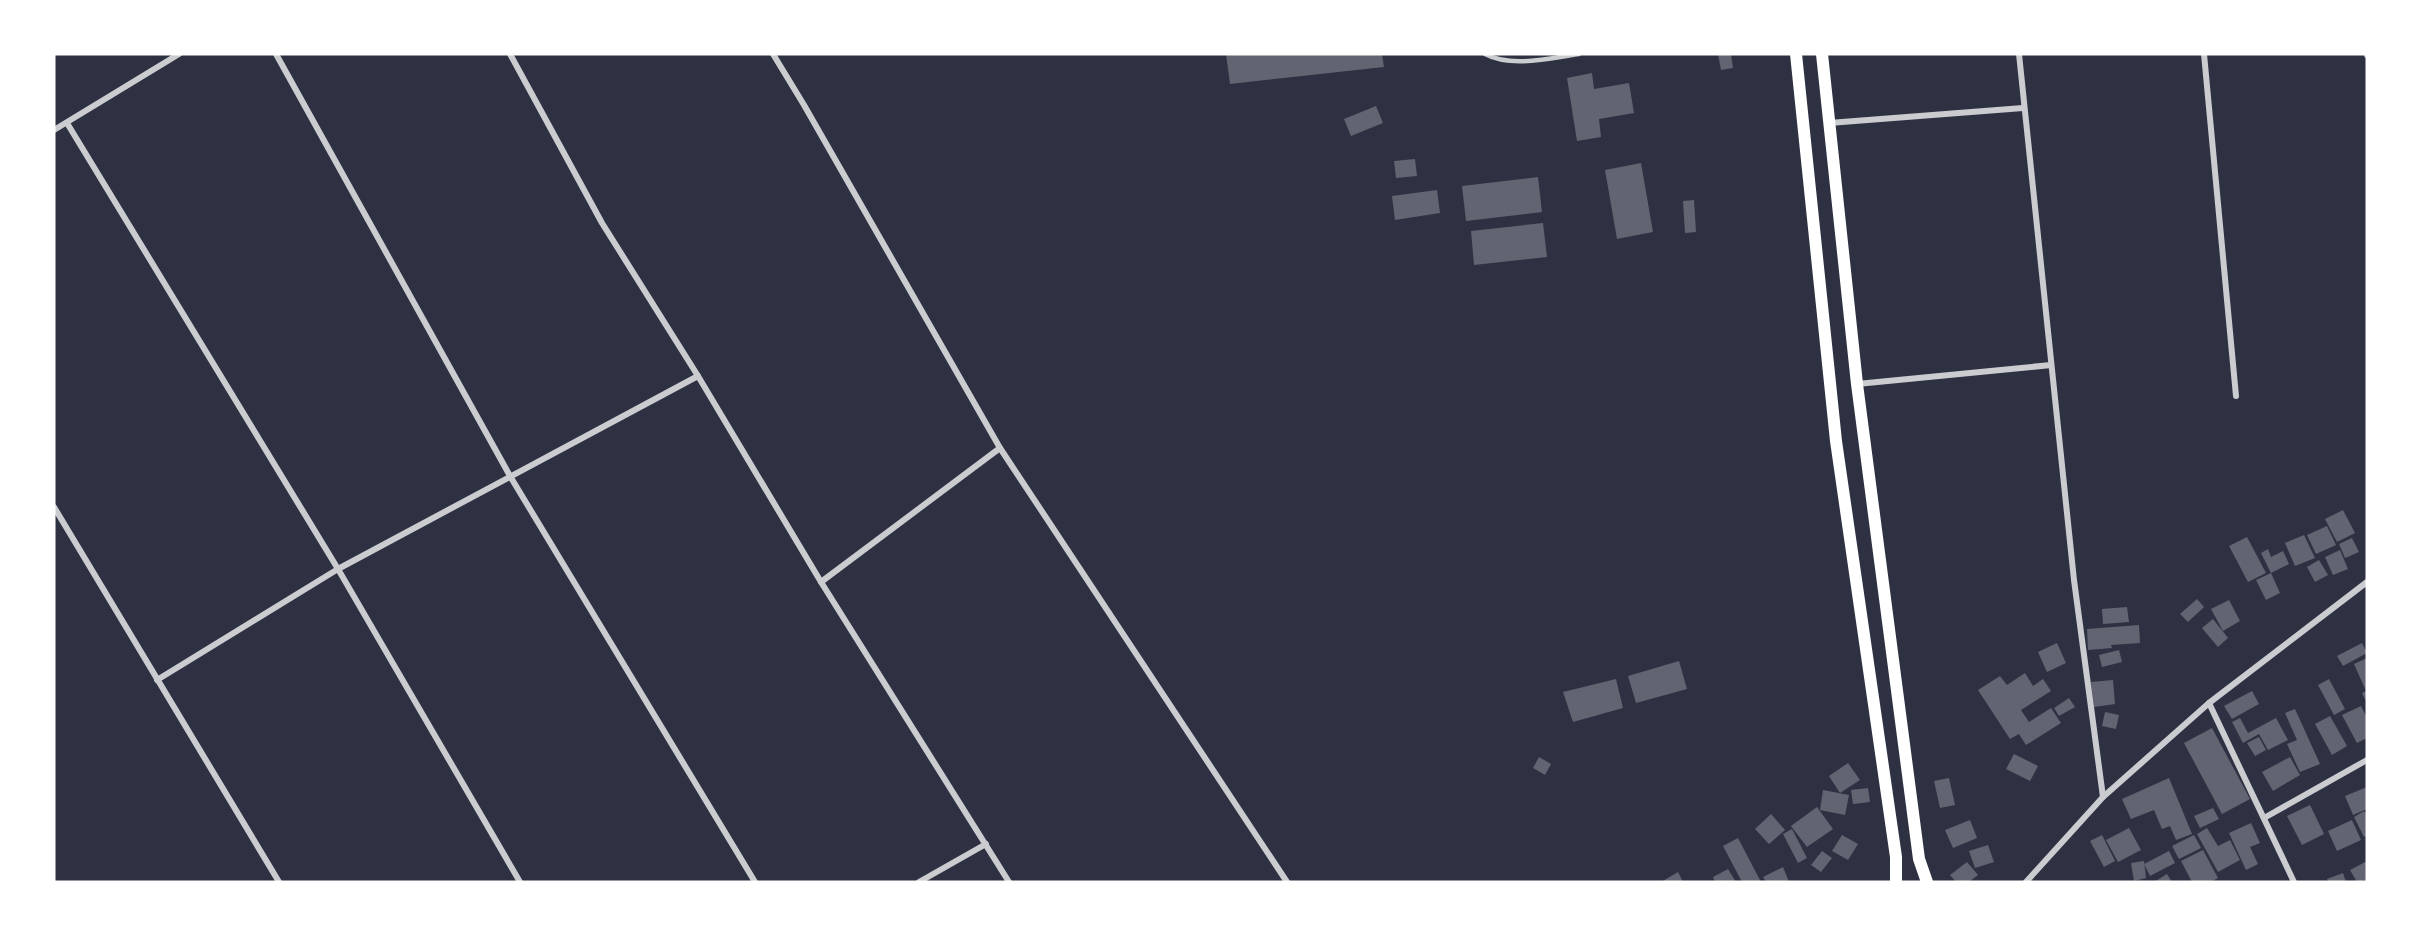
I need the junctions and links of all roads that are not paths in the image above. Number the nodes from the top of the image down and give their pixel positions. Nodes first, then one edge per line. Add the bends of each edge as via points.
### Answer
1 (179, 54) edge
2 (276, 54) edge
3 (510, 54) edge
4 (773, 54) edge
5 (1485, 54) edge
6 (1579, 54) edge
7 (1796, 54) edge
8 (1822, 54) edge
9 (2019, 54) edge
10 (2205, 54) edge
11 (2024, 108) junction
12 (67, 123) junction
13 (1828, 123) junction
14 (54, 130) edge
15 (2051, 365) junction
16 (698, 376) junction
17 (1857, 384) junction
18 (2236, 396) dead end
19 (1000, 448) junction
20 (510, 476) junction
21 (54, 507) edge
22 (338, 569) junction
23 (821, 582) junction
24 (2367, 582) edge
25 (157, 680) junction
26 (2209, 703) junction
27 (2367, 760) edge
28 (2103, 798) junction
29 (2264, 818) junction
30 (986, 844) junction
31 (279, 882) edge
32 (520, 882) edge
33 (755, 882) edge
34 (919, 882) edge
35 (1009, 882) edge
36 (1287, 882) edge
37 (1896, 882) edge
38 (1927, 882) edge
39 (2026, 882) edge
40 (2294, 882) edge

1 - 12 street
2 - 20 street
3 - 16 street via 602,223
4 - 19 street
5 - 6 lane via 1512,62
7 - 37 main road via 1836,441 1896,857
8 - 13 main road
9 - 11 street
10 - 18 street
11 - 13 street
11 - 15 street
12 - 14 street
12 - 22 street
13 - 17 main road
15 - 17 street
15 - 28 street
16 - 20 street
16 - 23 street
17 - 38 main road via 1919,859
19 - 23 street
19 - 36 street
20 - 22 street
20 - 33 street
21 - 25 street
22 - 25 street
22 - 32 street
23 - 30 street
24 - 26 street
25 - 31 street
26 - 28 street
26 - 29 street
27 - 29 street
28 - 39 street
29 - 40 street
30 - 34 street
30 - 35 street

